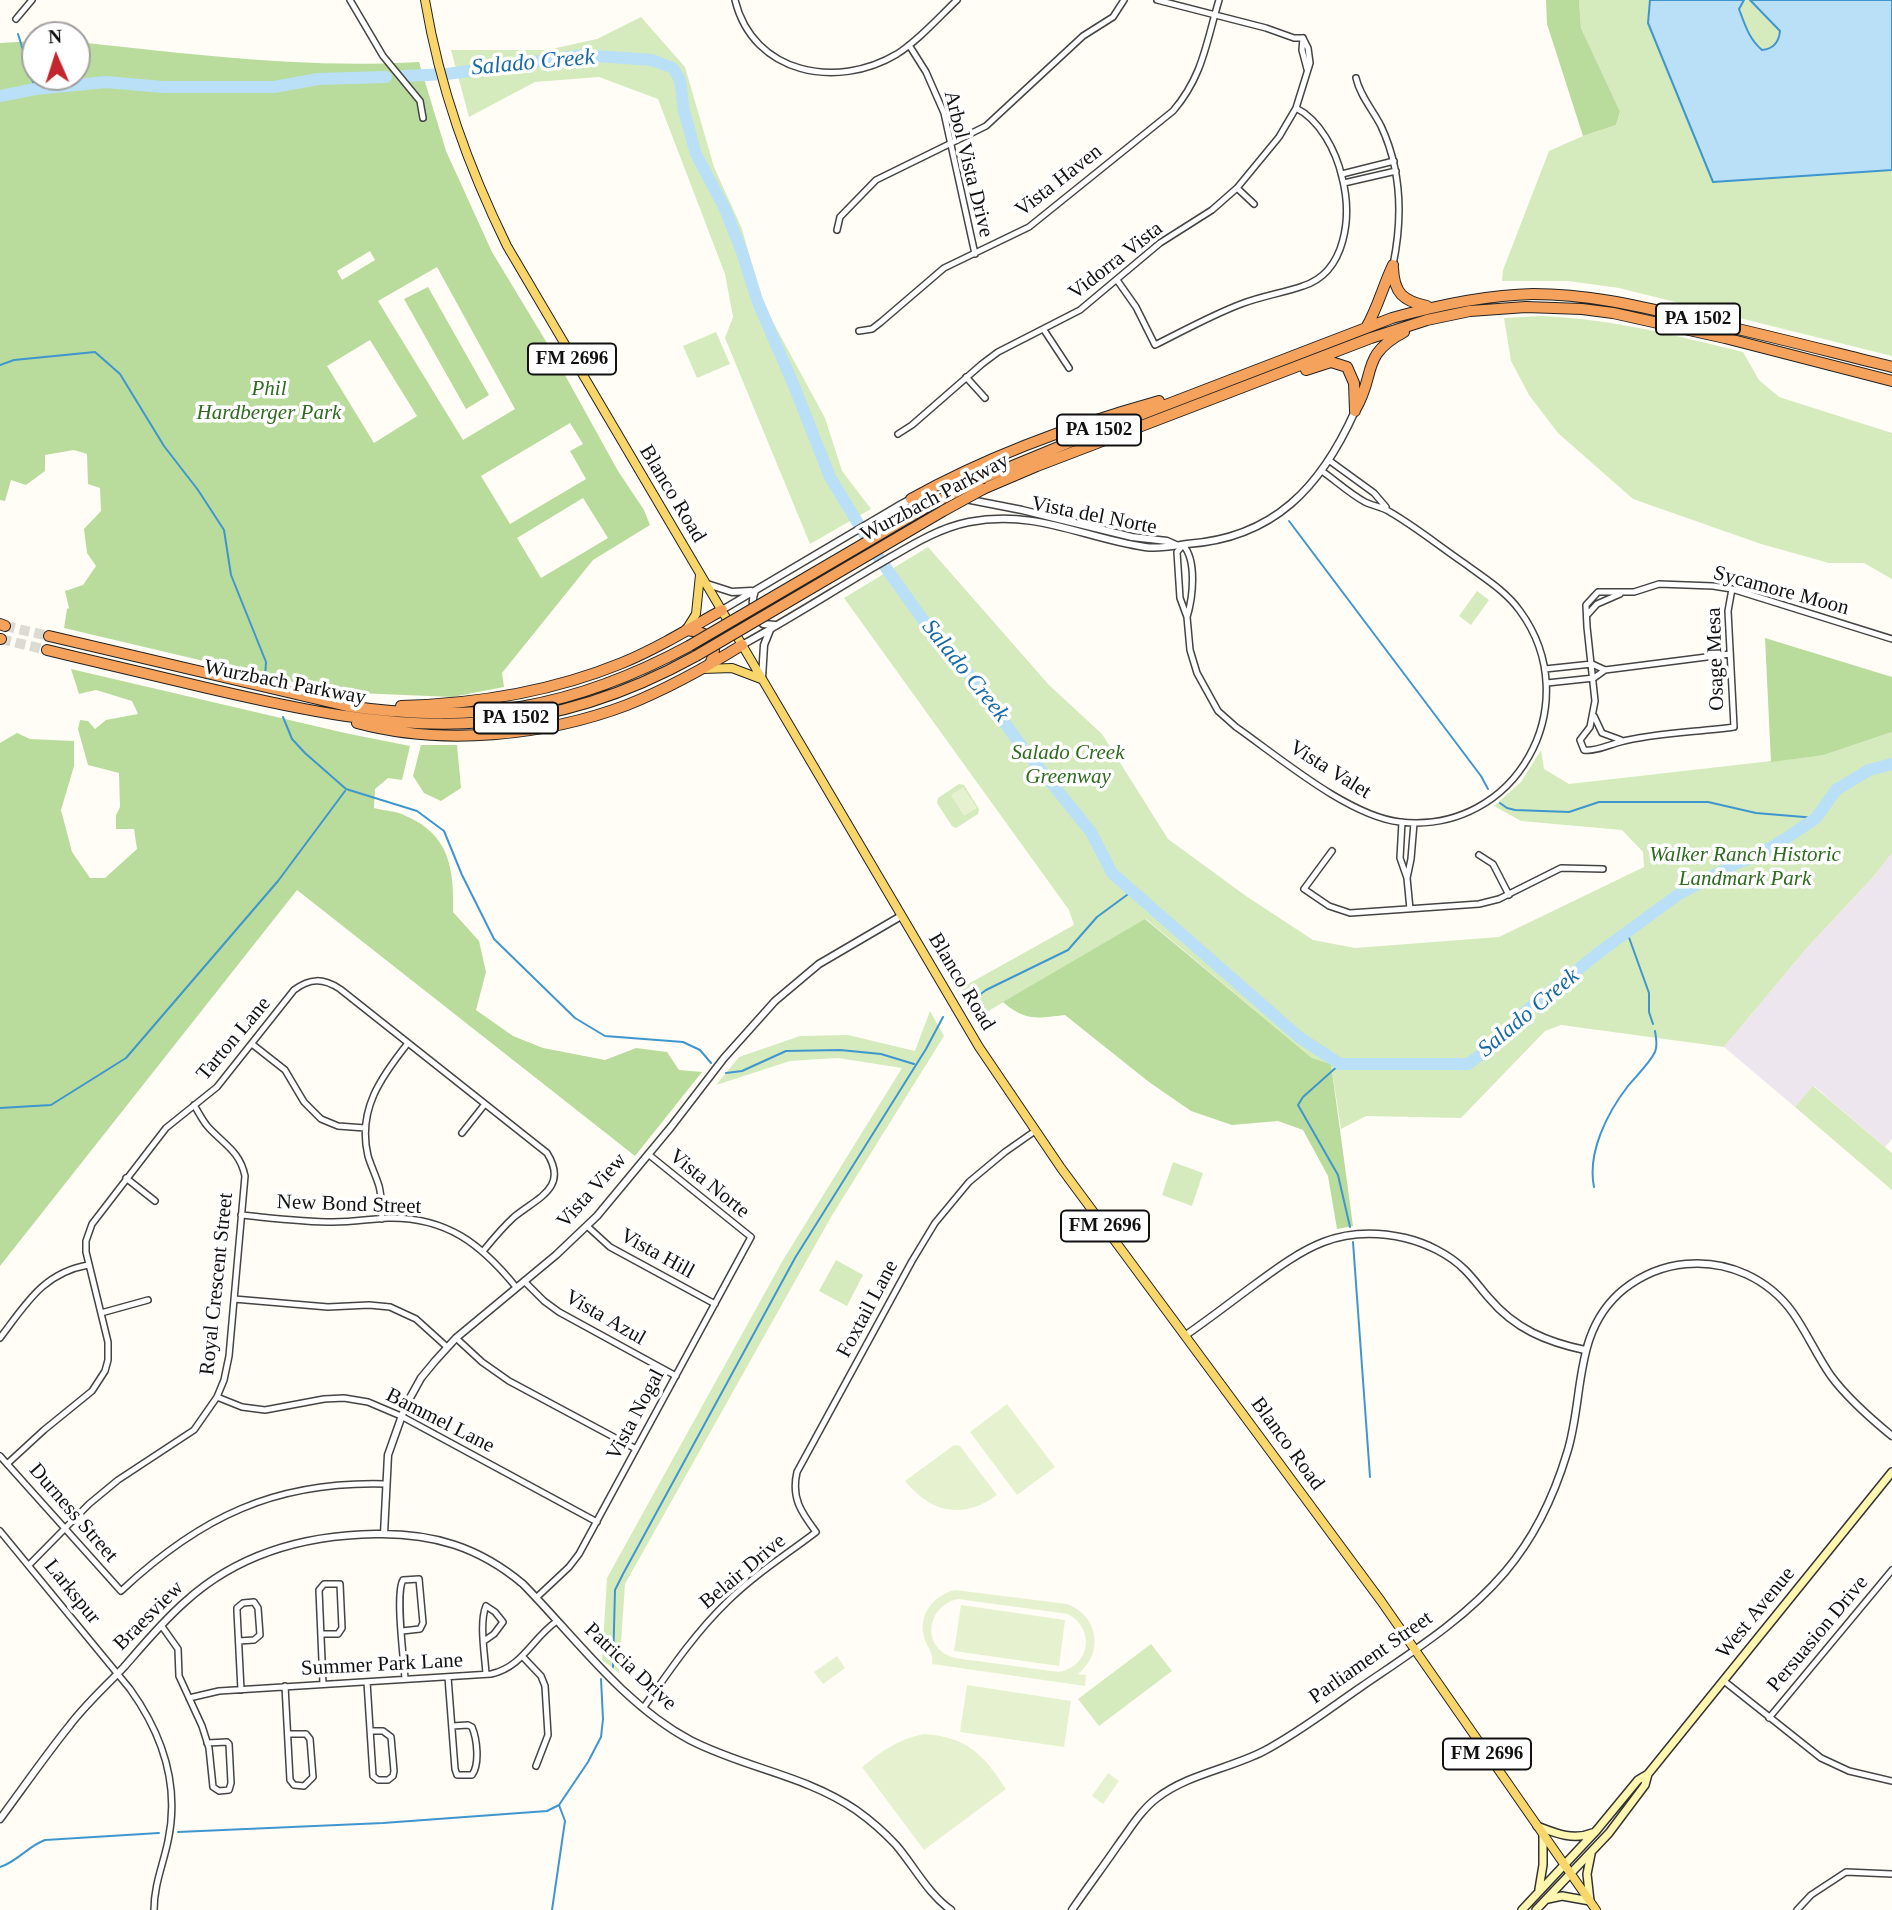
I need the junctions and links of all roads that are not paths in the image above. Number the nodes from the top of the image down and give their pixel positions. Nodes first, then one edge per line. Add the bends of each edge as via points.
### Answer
1 (32, 0) edge
2 (350, 0) edge
3 (425, 0) edge
4 (735, 0) edge
5 (957, 0) edge
6 (1124, 0) edge
7 (1157, 0) edge
8 (1219, 0) edge
9 (1215, 14) junction
10 (16, 19) dead end
11 (909, 45) junction
12 (1356, 78) dead end
13 (1296, 108) junction
14 (423, 118) dead end
15 (952, 144) junction
16 (1394, 162) junction
17 (1366, 168) junction
18 (1396, 171) junction
19 (1342, 174) junction
20 (1369, 177) junction
21 (1344, 183) junction
22 (1237, 188) junction
23 (1254, 204) dead end
24 (837, 230) dead end
25 (975, 254) junction
26 (1393, 265) junction
27 (1117, 280) junction
28 (1431, 307) junction
29 (1427, 320) junction
30 (1366, 328) junction
31 (1044, 330) junction
32 (859, 331) dead end
33 (1892, 367) edge
34 (1069, 368) dead end
35 (966, 377) junction
36 (1892, 381) edge
37 (1217, 385) junction
38 (985, 398) dead end
39 (1189, 407) junction
40 (1355, 411) junction
41 (898, 434) dead end
42 (1330, 461) junction
43 (1322, 471) junction
44 (911, 499) junction
45 (1388, 510) junction
46 (1180, 545) junction
47 (700, 575) junction
48 (705, 584) junction
49 (756, 589) junction
50 (1732, 590) junction
51 (722, 610) junction
52 (1187, 617) junction
53 (774, 627) junction
54 (686, 630) junction
55 (49, 636) tunnel mouth
56 (1892, 639) edge
57 (742, 645) junction
58 (47, 650) tunnel mouth
59 (1730, 654) junction
60 (1592, 664) junction
61 (1567, 666) junction
62 (707, 667) junction
63 (1545, 668) junction
64 (1605, 670) junction
65 (1594, 678) junction
66 (762, 680) junction
67 (1569, 681) junction
68 (1547, 683) junction
69 (347, 706) junction
70 (326, 714) junction
71 (1594, 716) junction
72 (1624, 741) junction
73 (1402, 822) junction
74 (1414, 823) junction
75 (1400, 848) junction
76 (1412, 849) junction
77 (1332, 851) dead end
78 (1479, 855) dead end
79 (1603, 869) dead end
80 (1407, 878) junction
81 (1509, 895) junction
82 (1410, 909) junction
83 (901, 916) junction
84 (408, 1043) junction
85 (252, 1044) junction
86 (485, 1104) junction
87 (194, 1105) junction
88 (365, 1128) junction
89 (1035, 1130) junction
90 (461, 1133) dead end
91 (648, 1154) junction
92 (126, 1178) junction
93 (155, 1201) dead end
94 (241, 1215) junction
95 (382, 1219) junction
96 (587, 1226) junction
97 (751, 1237) joint
98 (484, 1250) junction
99 (88, 1265) junction
100 (524, 1281) junction
101 (516, 1287) junction
102 (148, 1300) dead end
103 (234, 1300) junction
104 (715, 1304) junction
105 (101, 1313) junction
106 (1186, 1335) junction
107 (0, 1338) edge
108 (456, 1338) junction
109 (447, 1347) junction
110 (1585, 1350) junction
111 (676, 1376) junction
112 (217, 1397) junction
113 (401, 1416) junction
114 (1892, 1436) edge
115 (636, 1449) junction
116 (0, 1456) edge
117 (7, 1464) junction
118 (1892, 1472) edge
119 (385, 1483) junction
120 (597, 1522) junction
121 (65, 1528) junction
122 (0, 1531) edge
123 (816, 1532) joint
124 (384, 1534) junction
125 (29, 1565) junction
126 (1892, 1570) edge
127 (536, 1598) junction
128 (557, 1621) junction
129 (161, 1625) junction
130 (402, 1631) junction
131 (321, 1634) junction
132 (239, 1641) junction
133 (484, 1641) junction
134 (1415, 1650) junction
135 (523, 1657) junction
136 (117, 1673) junction
137 (486, 1674) junction
138 (448, 1677) junction
139 (405, 1679) junction
140 (1724, 1681) junction
141 (367, 1682) junction
142 (323, 1684) junction
143 (285, 1686) junction
144 (241, 1689) junction
145 (189, 1698) junction
146 (645, 1707) junction
147 (1769, 1718) junction
148 (452, 1726) junction
149 (370, 1731) junction
150 (288, 1734) junction
151 (207, 1743) junction
152 (536, 1766) dead end
153 (1648, 1774) junction
154 (1892, 1781) edge
155 (0, 1819) edge
156 (1537, 1826) junction
157 (1596, 1831) junction
158 (1543, 1835) junction
159 (1591, 1854) junction
160 (1565, 1865) junction
161 (1570, 1874) junction
162 (1892, 1874) edge
163 (1538, 1892) junction
164 (1545, 1901) junction
165 (1590, 1901) junction
166 (154, 1910) edge
167 (951, 1910) edge
168 (1072, 1910) edge
169 (1522, 1910) edge
170 (1536, 1910) edge
171 (1596, 1910) edge
172 (1797, 1910) edge

1 - 10 street
2 - 14 street via 383,56 420,101
3 - 47 main road, Blanco Road / FM 2696 via 443,88 485,201
4 - 11 street via 744,25 761,47 802,69 861,69 883,62
5 - 11 street
6 - 15 street via 1113,17 1083,36 986,126
7 - 9 street
8 - 9 street, Vista Haven
9 - 13 street, Vidorra Vista via 1303,38 1307,69
9 - 25 street, Vista Haven via 1201,68 1173,111 1029,227
11 - 15 street, Arbol Vista Drive via 936,91
12 - 16 street
13 - 19 street via 1327,139
13 - 22 street, Vidorra Vista via 1279,137
15 - 24 street via 876,180 840,218
15 - 25 street, Arbol Vista Drive
16 - 17 street
16 - 18 street
17 - 19 street
17 - 20 street
18 - 20 street
18 - 26 street via 1400,223
19 - 21 street
20 - 21 street
21 - 27 street via 1343,243 1334,263 1320,278 1303,286 1240,304 1155,345
22 - 23 street
22 - 27 street, Vidorra Vista
25 - 32 street, Vista Haven via 939,272 872,329
26 - 28 highway via 1393,281 1404,299
26 - 30 highway
27 - 31 street, Vidorra Vista via 1080,310
28 - 30 highway, Wurzbach Parkway / PA 1502
28 - 33 highway, Wurzbach Parkway / PA 1502 via 1501,296 1566,295 1614,301
29 - 36 highway, Wurzbach Parkway / PA 1502 via 1501,308 1613,313
29 - 39 highway, Wurzbach Parkway / PA 1502
29 - 40 highway via 1380,348
30 - 37 highway, Wurzbach Parkway / PA 1502
31 - 34 street
31 - 35 street, Vidorra Vista via 999,352
35 - 38 street
35 - 41 street, Vidorra Vista
37 - 44 highway via 1035,442 968,468
37 - 69 highway, Wurzbach Parkway / PA 1502, bridge via 983,478 628,677 551,702 491,711 390,712
39 - 40 highway via 1331,362 1347,367 1352,374
39 - 70 highway, Wurzbach Parkway / PA 1502, bridge via 983,489 663,675 622,692 553,712 485,722 404,722
40 - 42 street, Vista del Norte
42 - 43 street, Vista del Norte
42 - 45 street, Vista Valet via 1374,493
43 - 45 street, Vista Valet via 1366,502
43 - 46 street, Vista del Norte via 1291,504 1262,523 1214,541
44 - 46 street, Vista del Norte via 940,494
44 - 49 street, Wurzbach Parkway
45 - 63 street, Vista Valet via 1513,602 1536,640
46 - 52 street, Vista Valet via 1180,598
46 - 52 street, Vista Valet via 1190,552 1193,597
46 - 53 street, Vista del Norte via 1145,547 1041,521 970,522 918,542
47 - 48 main road, Blanco Road / FM 2696
47 - 54 main road via 695,614
48 - 49 street via 732,592
48 - 51 main road, Blanco Road / FM 2696
49 - 51 street, Wurzbach Parkway
49 - 53 street via 753,610 763,624
50 - 56 street, Sycamore Moon
50 - 59 street, Osage Mesa
50 - 60 street, Sycamore Moon via 1659,584 1597,604 1588,614
51 - 54 highway
51 - 57 main road, Blanco Road / FM 2696
52 - 73 street, Vista Valet via 1196,673 1218,711 1341,800
53 - 57 street, Vista del Norte
53 - 66 street via 764,645
54 - 62 highway via 710,639 714,651
54 - 69 highway via 623,663 548,688 439,705
55 - 69 highway, Wurzbach Parkway / PA 1502
57 - 62 highway
57 - 66 main road, Blanco Road / FM 2696
58 - 70 highway, Wurzbach Parkway / PA 1502
59 - 64 street
59 - 72 street, Osage Mesa via 1734,727
60 - 61 street
60 - 64 street
60 - 65 street
61 - 63 street
61 - 67 street
62 - 66 main road via 732,668
62 - 70 highway via 627,705 569,722 517,730 412,732
63 - 68 street, Vista Valet
64 - 65 street
65 - 67 street
65 - 71 street
66 - 83 main road, Blanco Road / FM 2696
67 - 68 street
68 - 74 street, Vista Valet via 1538,739 1523,769 1493,797 1469,811
71 - 72 street via 1602,733
71 - 72 street via 1580,740 1584,750
73 - 74 street, Vista Valet
73 - 75 street
74 - 76 street
75 - 76 street
75 - 80 street
76 - 80 street
77 - 82 street via 1304,888 1329,906 1350,913
78 - 81 street via 1493,864
79 - 81 street via 1560,868
80 - 82 street
81 - 82 street via 1479,904
83 - 89 main road, Blanco Road / FM 2696
83 - 91 street, Vista View via 820,964 775,1001
84 - 85 street, Tarton Lane via 331,983 314,980 295,990
84 - 86 street, Tarton Lane
84 - 88 street via 375,1088
85 - 87 street, Tarton Lane via 217,1087
85 - 88 street via 285,1070 304,1102 321,1119
86 - 90 street
86 - 98 street, Tarton Lane via 547,1153 555,1178 546,1194 516,1216
87 - 92 street, Tarton Lane via 166,1128
87 - 94 street, Royal Crescent Street via 209,1128 240,1158 245,1176
88 - 95 street
89 - 106 main road, Blanco Road / FM 2696
89 - 123 street, Foxtail Lane via 985,1167 957,1195 900,1282 797,1472 795,1498
91 - 96 street, Vista View
91 - 97 street, Vista Norte
92 - 93 street
92 - 99 street, Tarton Lane via 92,1224 86,1247
94 - 95 street, New Bond Street via 325,1222
94 - 103 street, Royal Crescent Street
95 - 98 street, New Bond Street via 435,1225
96 - 100 street, Vista View
96 - 104 street, Vista Hill via 610,1247
97 - 104 street, Vista Nogal
98 - 101 street, New Bond Street
99 - 105 street, Tarton Lane
99 - 107 street via 48,1281
100 - 101 street, Vista View
100 - 111 street, Vista Azul via 559,1312
101 - 108 street, Vista View
102 - 105 street
103 - 109 street via 390,1307 416,1319
103 - 112 street, Royal Crescent Street via 227,1368
104 - 111 street, Vista Nogal
105 - 117 street, Tarton Lane via 109,1348 100,1382
106 - 110 street via 1305,1248 1363,1233 1395,1236 1438,1251 1463,1268 1523,1329
106 - 134 main road, Blanco Road / FM 2696
108 - 109 street, Vista View
108 - 115 street via 509,1381
109 - 113 street, Vista View via 421,1378
110 - 114 street, Parliament Street via 1604,1310 1641,1278 1675,1265 1724,1266 1747,1274 1777,1295 1833,1380
110 - 134 street, Parliament Street via 1568,1450 1556,1486 1528,1541 1490,1589
111 - 115 street, Vista Nogal
112 - 113 street, Bammel Lane via 265,1410 344,1398
112 - 121 street, Royal Crescent Street via 194,1430 118,1480
113 - 119 street, Vista View via 388,1455
113 - 120 street, Bammel Lane
115 - 120 street, Vista Nogal
116 - 117 street, Durness Street
117 - 121 street, Durness Street
118 - 140 main road, West Avenue
119 - 121 street, Durness Street via 302,1489 235,1510 175,1544 121,1591
119 - 124 street, Vista View
120 - 127 street, Vista Nogal via 569,1567
121 - 125 street, Royal Crescent Street
122 - 125 street, Larkspur
123 - 146 street, Belair Drive via 719,1610 688,1644
124 - 127 street, Patricia Drive via 437,1538 474,1551 508,1571
124 - 129 street, Braesview via 314,1539 259,1555 210,1582
125 - 136 street, Larkspur
126 - 147 street, Persuasion Drive
127 - 128 street, Patricia Drive
128 - 135 street, Summer Park Lane
128 - 146 street, Patricia Drive
129 - 136 street, Braesview
129 - 145 street via 177,1644 179,1676
130 - 130 street via 420,1629 423,1623 419,1579 401,1582
130 - 139 street
131 - 131 street via 320,1588 337,1583 341,1586 342,1628 338,1634
131 - 142 street
132 - 132 street via 237,1608 243,1602 254,1602 260,1634 254,1640
132 - 144 street
133 - 133 street via 483,1617 485,1606 503,1622
133 - 137 street
134 - 156 main road, Blanco Road / FM 2696
134 - 168 street, Parliament Street via 1266,1750 1181,1783 1158,1797 1133,1824
135 - 137 street, Summer Park Lane via 506,1670
135 - 152 street via 545,1686 548,1735
136 - 155 street, Braesview via 70,1724
136 - 166 street, Larkspur via 153,1724 170,1776 170,1830
137 - 138 street, Summer Park Lane
138 - 139 street, Summer Park Lane
138 - 148 street
139 - 141 street, Summer Park Lane
140 - 147 street
140 - 153 main road, West Avenue
141 - 142 street, Summer Park Lane
141 - 149 street
142 - 143 street, Summer Park Lane
143 - 144 street, Summer Park Lane
143 - 150 street
144 - 145 street, Summer Park Lane
145 - 151 street
146 - 167 street, Patricia Drive via 670,1728 705,1747 811,1785 854,1809 895,1844
147 - 154 street via 1828,1762
148 - 148 street via 468,1725 475,1734 472,1775 456,1773
149 - 149 street via 373,1776 388,1780 393,1776 391,1737 383,1731
150 - 150 street via 290,1780 304,1786 313,1777 310,1740 306,1734
151 - 151 street via 213,1787 229,1790 229,1744
153 - 157 main road, West Avenue
153 - 159 main road, West Avenue via 1645,1785
156 - 157 main road via 1570,1837
156 - 158 main road, Blanco Road / FM 2696
157 - 160 main road, West Avenue
158 - 160 main road, Blanco Road / FM 2696
158 - 163 main road
159 - 161 main road, West Avenue
159 - 165 main road via 1587,1874
160 - 161 main road, Blanco Road / FM 2696
160 - 163 main road, West Avenue
161 - 164 main road, West Avenue
161 - 165 main road, Blanco Road / FM 2696
162 - 172 street via 1846,1872
163 - 169 main road, West Avenue
164 - 165 main road via 1562,1896
164 - 170 main road, West Avenue
165 - 171 main road, Blanco Road / FM 2696

